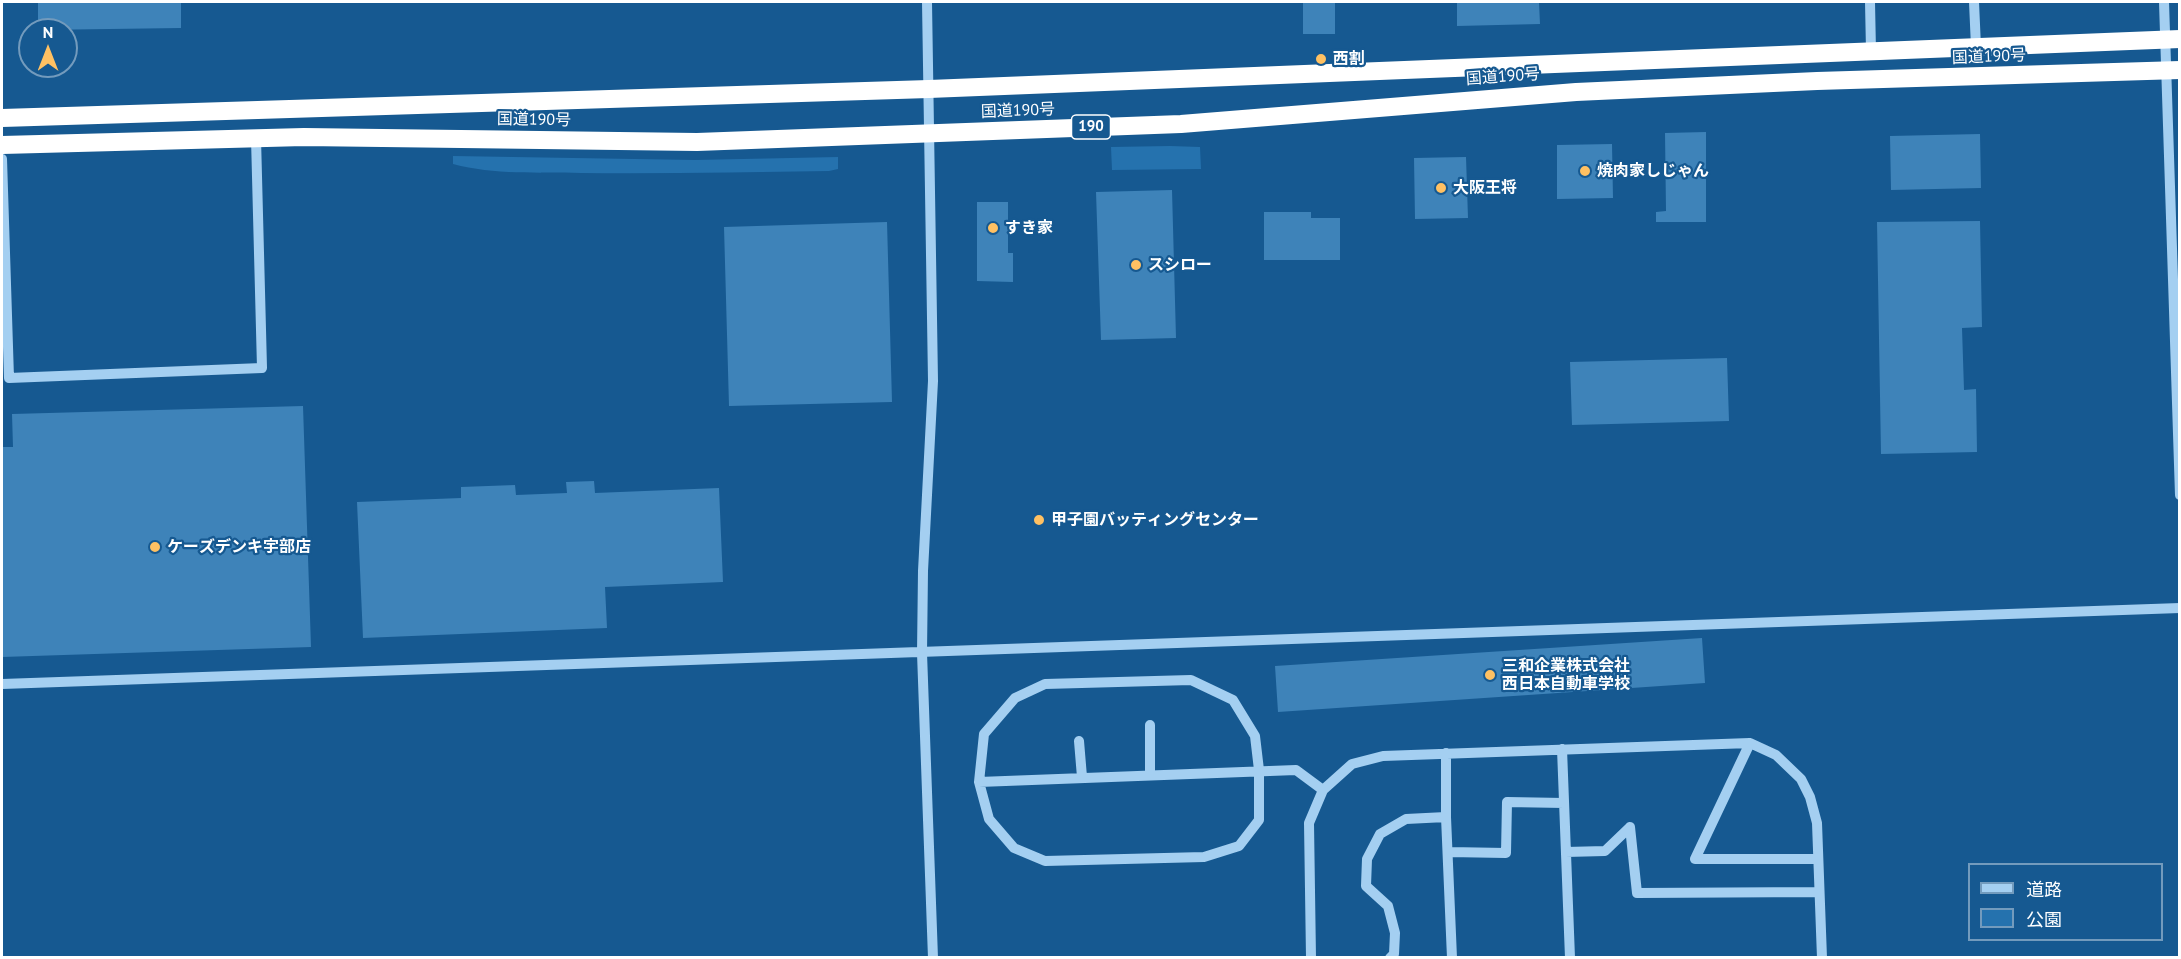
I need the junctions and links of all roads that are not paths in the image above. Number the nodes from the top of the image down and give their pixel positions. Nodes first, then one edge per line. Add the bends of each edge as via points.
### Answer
1 (927, 2) edge
2 (1870, 2) edge
3 (1974, 2) edge
4 (2164, 2) edge
5 (2173, 39) edge
6 (1976, 47) junction
7 (1871, 51) junction
8 (2173, 71) edge
9 (929, 89) junction
10 (2, 118) edge
11 (930, 134) junction
12 (256, 138) junction
13 (2, 145) edge
14 (2, 159) edge
15 (2180, 495) edge
16 (2180, 608) edge
17 (922, 653) junction
18 (2, 684) edge
19 (1150, 725) dead end
20 (1079, 741) dead end
21 (1750, 743) junction
22 (1562, 749) junction
23 (1446, 753) junction
24 (1259, 770) junction
25 (1150, 774) junction
26 (1082, 777) junction
27 (979, 782) junction
28 (1323, 790) junction
29 (1564, 803) junction
30 (1446, 817) junction
31 (1449, 852) junction
32 (1566, 852) junction
33 (1818, 859) junction
34 (1819, 892) junction
35 (933, 957) edge
36 (1311, 957) edge
37 (1390, 957) edge
38 (1452, 957) edge
39 (1570, 957) edge
40 (1822, 957) edge

1 - 9 street
2 - 7 street
3 - 6 street
4 - 5 street
5 - 6 highway, 国道190号
5 - 8 street
6 - 7 highway, 国道190号
7 - 9 highway, 国道190号
8 - 11 highway, 国道190号 / 190 via 1576,92 1181,124
8 - 15 street
9 - 10 highway, 国道190号
9 - 11 street
11 - 12 highway, 国道190号 / 190 via 697,142
11 - 17 street via 933,381
12 - 13 highway, 国道190号 / 190
12 - 14 street via 262,368 9,378
16 - 17 street
17 - 18 street
17 - 35 street
19 - 25 street
20 - 26 street
21 - 22 street
21 - 33 street via 1776,755 1801,779 1817,823
21 - 33 street via 1695,859
22 - 23 street
22 - 29 street
23 - 28 street via 1383,756 1352,765
23 - 30 street
24 - 25 street
24 - 27 street via 1259,819 1239,846 1204,857 1045,861 1014,848 989,819
24 - 27 street via 1255,736 1233,700 1191,680 1045,684 1015,698 984,734
24 - 28 street via 1296,770
25 - 26 street
26 - 27 street
28 - 36 street via 1309,823
29 - 31 street via 1507,802 1506,853
29 - 32 street
30 - 31 street
30 - 37 street via 1406,819 1380,834 1367,859 1366,886 1388,906 1395,933 1394,954
31 - 38 street
32 - 34 street via 1605,851 1630,827 1637,893
32 - 39 street
33 - 34 street
34 - 40 street

